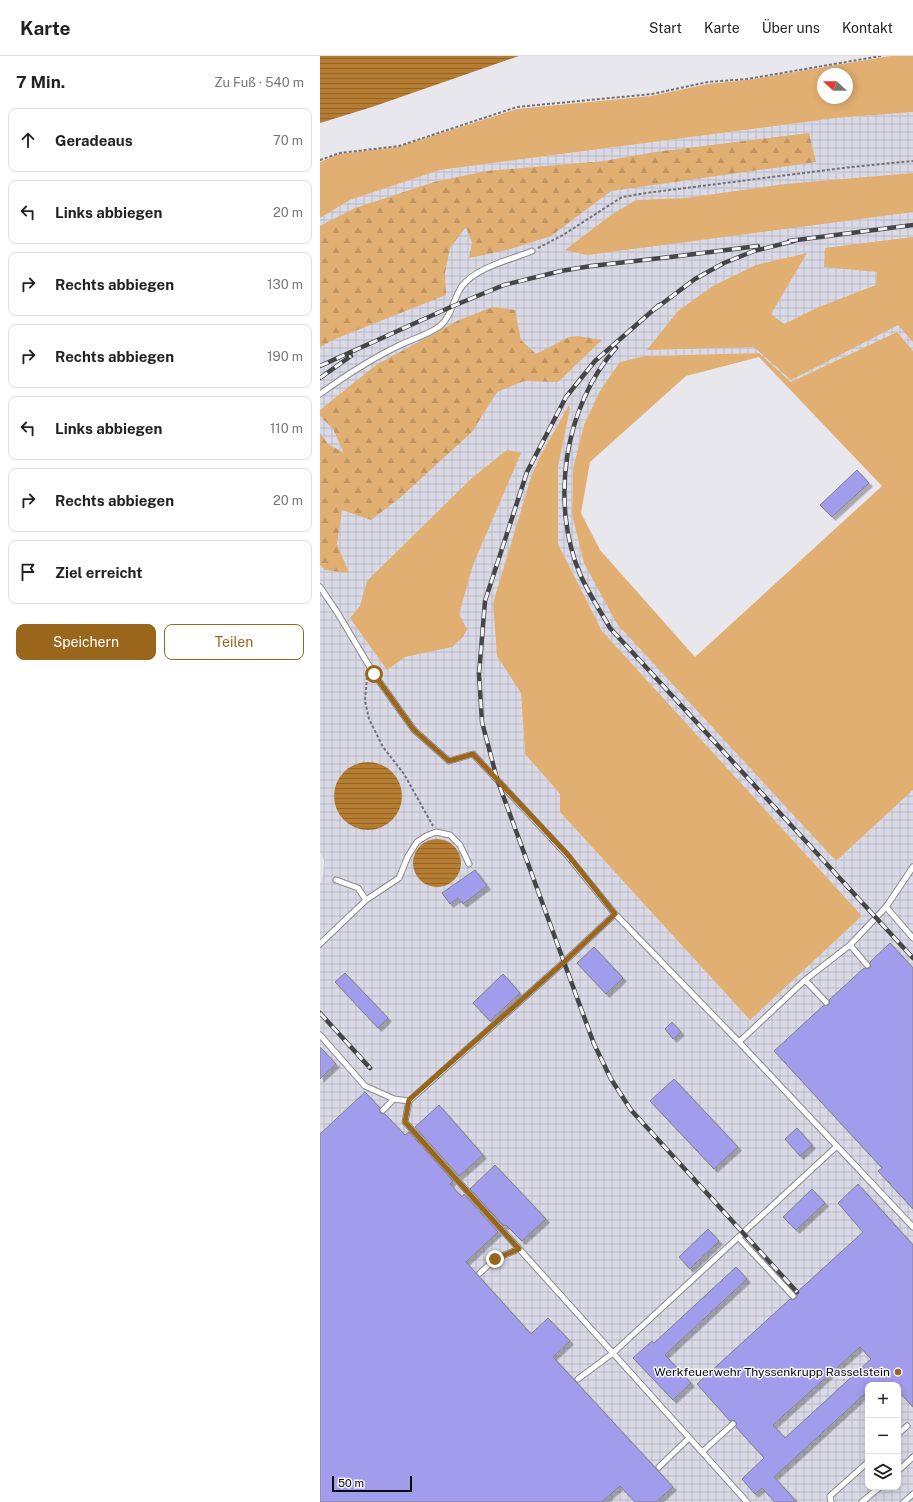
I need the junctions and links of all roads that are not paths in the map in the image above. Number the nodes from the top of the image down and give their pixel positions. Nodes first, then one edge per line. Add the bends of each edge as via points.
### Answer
1 (532, 251) road end
2 (320, 394) edge
3 (320, 587) edge
4 (469, 864) dead end
5 (913, 867) edge
6 (336, 880) dead end
7 (366, 900) junction
8 (886, 908) junction
9 (615, 914) junction
10 (913, 938) edge
11 (320, 944) edge
12 (850, 945) junction
13 (867, 965) dead end
14 (805, 980) junction
15 (826, 1002) dead end
16 (320, 1035) edge
17 (739, 1042) junction
18 (394, 1099) junction
19 (409, 1100) junction
20 (383, 1110) dead end
21 (837, 1146) junction
22 (913, 1227) edge
23 (738, 1238) junction
24 (519, 1249) junction
25 (480, 1273) dead end
26 (793, 1296) dead end
27 (614, 1353) junction
28 (578, 1379) dead end
29 (733, 1424) dead end
30 (907, 1426) dead end
31 (901, 1431) edge
32 (690, 1438) junction
33 (702, 1452) junction
34 (913, 1457) edge
35 (865, 1465) edge
36 (659, 1467) dead end
37 (901, 1468) edge
38 (876, 1490) edge
39 (913, 1494) edge
40 (747, 1502) edge
41 (830, 1502) edge
42 (862, 1502) edge
43 (904, 1502) edge

1 - 2 lane via 486,268 470,278 461,287 446,320 439,326 347,374
3 - 9 lane via 374,674 414,730 449,761 473,754 568,855
4 - 7 lane via 460,846 450,835 436,832 417,842 399,878
5 - 8 lane
6 - 7 lane via 358,888
7 - 11 lane
8 - 10 lane
8 - 12 lane
9 - 17 lane
9 - 19 lane
12 - 13 lane
12 - 14 lane
14 - 15 lane
14 - 17 lane
16 - 18 lane via 364,1086
17 - 21 lane
18 - 19 lane
18 - 20 lane
19 - 24 lane via 405,1122
21 - 22 lane
21 - 23 lane
23 - 26 lane
23 - 27 lane
24 - 25 lane via 495,1259
24 - 27 lane
27 - 28 lane
27 - 32 lane
29 - 33 lane
30 - 31 lane
32 - 33 lane
32 - 36 lane
33 - 40 lane
34 - 37 lane
35 - 41 lane via 830,1496
38 - 42 lane
39 - 43 lane

